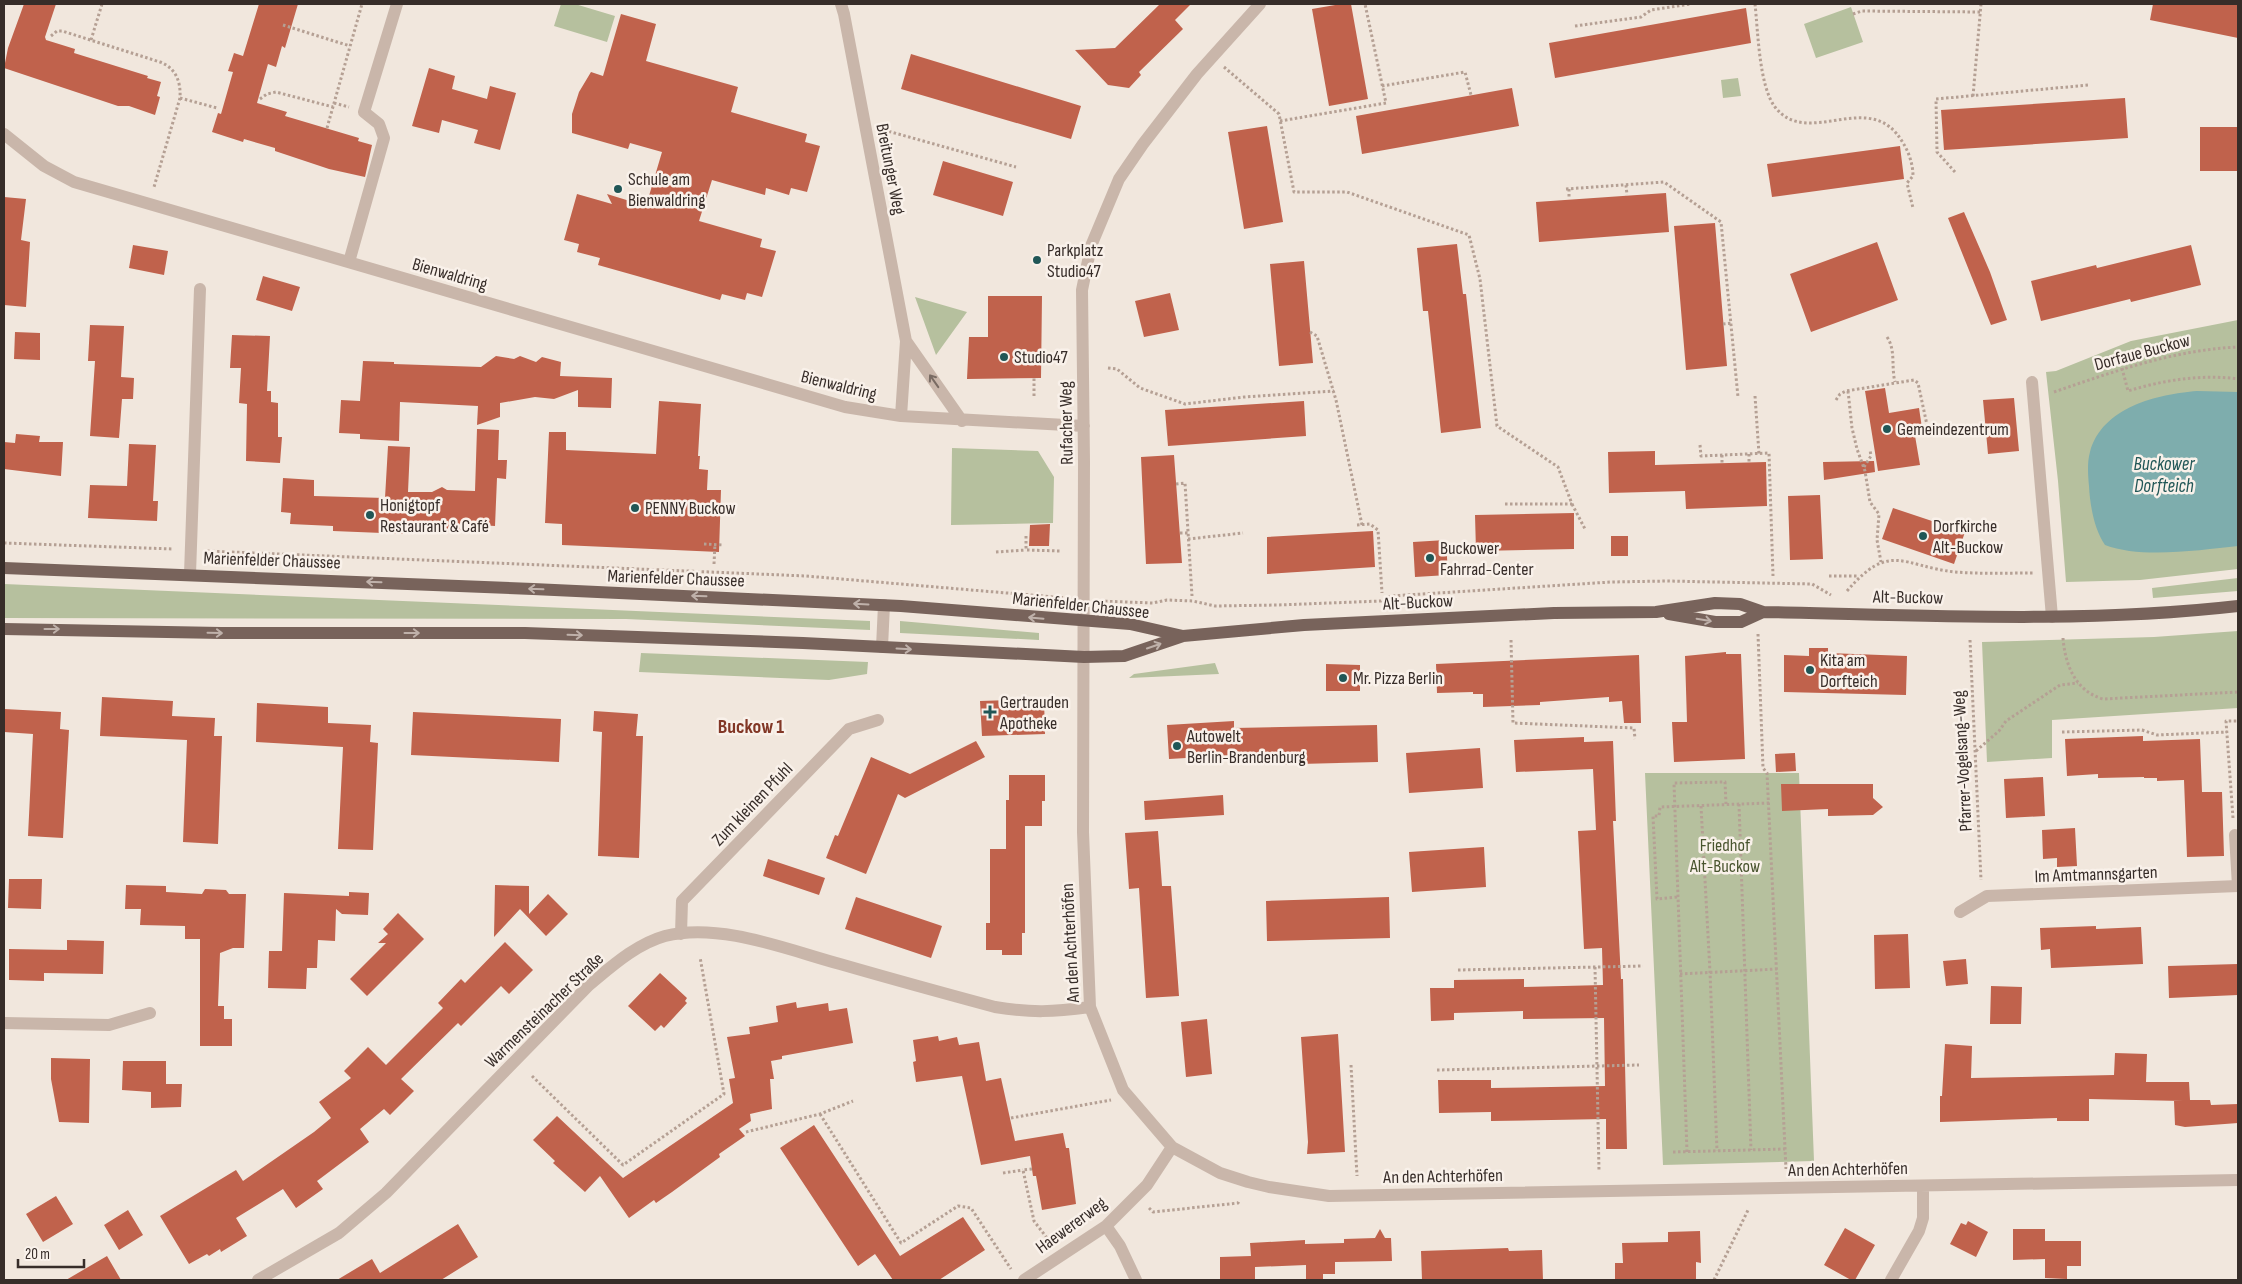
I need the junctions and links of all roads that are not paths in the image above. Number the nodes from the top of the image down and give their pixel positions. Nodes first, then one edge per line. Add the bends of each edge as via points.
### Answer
1 (397, 4) edge
2 (841, 4) edge
3 (1260, 4) edge
4 (4, 134) edge
5 (349, 262) junction
6 (200, 289) dead end
7 (906, 341) junction
8 (2032, 382) dead end
9 (901, 416) junction
10 (962, 420) junction
11 (1084, 426) junction
12 (4, 568) edge
13 (190, 574) junction
14 (884, 605) junction
15 (2238, 606) edge
16 (1656, 612) junction
17 (1763, 612) junction
18 (2052, 617) junction
19 (1084, 621) junction
20 (4, 629) edge
21 (1183, 636) junction
22 (882, 648) junction
23 (1084, 658) junction
24 (878, 720) dead end
25 (2235, 835) road end
26 (2238, 886) edge
27 (1960, 912) dead end
28 (681, 934) junction
29 (1090, 1006) junction
30 (150, 1013) dead end
31 (4, 1023) edge
32 (1172, 1147) junction
33 (2238, 1180) edge
34 (1923, 1186) junction
35 (1106, 1226) junction
36 (1019, 1277) edge
37 (258, 1280) edge
38 (1136, 1280) edge
39 (1891, 1280) edge

1 - 5 street via 364,112 379,124 384,138
2 - 7 street, Breitunger Weg
3 - 11 street, Rufacher Weg via 1212,57 1119,178 1090,246 1082,290
4 - 5 street, Bienwaldring via 44,166 74,182
5 - 9 street, Bienwaldring via 845,407
6 - 13 street
7 - 9 street, Breitunger Weg
10 -> 7 street, Breitunger Weg
8 - 18 street
9 - 10 street
10 - 11 street
11 - 19 street, Rufacher Weg
12 - 13 main road, Marienfelder Chaussee
14 -> 13 main road, Marienfelder Chaussee
19 -> 14 main road, Marienfelder Chaussee
14 - 22 street
15 - 18 main road, Alt-Buckow
16 - 17 main road, Alt-Buckow via 1715,603 1740,604
16 -> 17 main road, Alt-Buckow via 1715,622 1741,622
16 - 21 main road, Alt-Buckow via 1392,620
17 - 18 main road, Alt-Buckow
19 - 21 main road, Marienfelder Chaussee via 1130,624
19 - 23 street, Rufacher Weg
20 -> 22 main road, Marienfelder Chaussee via 525,633
23 -> 21 main road, Marienfelder Chaussee via 1124,656
22 -> 23 main road, Marienfelder Chaussee
23 - 29 street, An den Achterhöfen via 1083,832
24 - 28 street, Zum kleinen Pfuhl via 849,729 682,901
25 - 26 street
26 - 27 street, Im Amtmannsgarten via 1987,896
28 - 29 street, Warmensteinacher Straße via 720,934 762,942 994,1007 1028,1013
28 - 37 street, Warmensteinacher Straße via 649,942 617,962 589,985 386,1193 339,1233
29 - 32 street, An den Achterhöfen via 1118,1081 1128,1098
30 - 31 street via 109,1025
32 - 34 street, An den Achterhöfen via 1220,1173 1248,1182 1330,1196
32 - 35 street, Haewererweg via 1146,1185
33 - 34 street, An den Achterhöfen
34 - 39 street via 1923,1218 1919,1231
35 - 36 street, Haewererweg
35 - 38 street via 1120,1246

